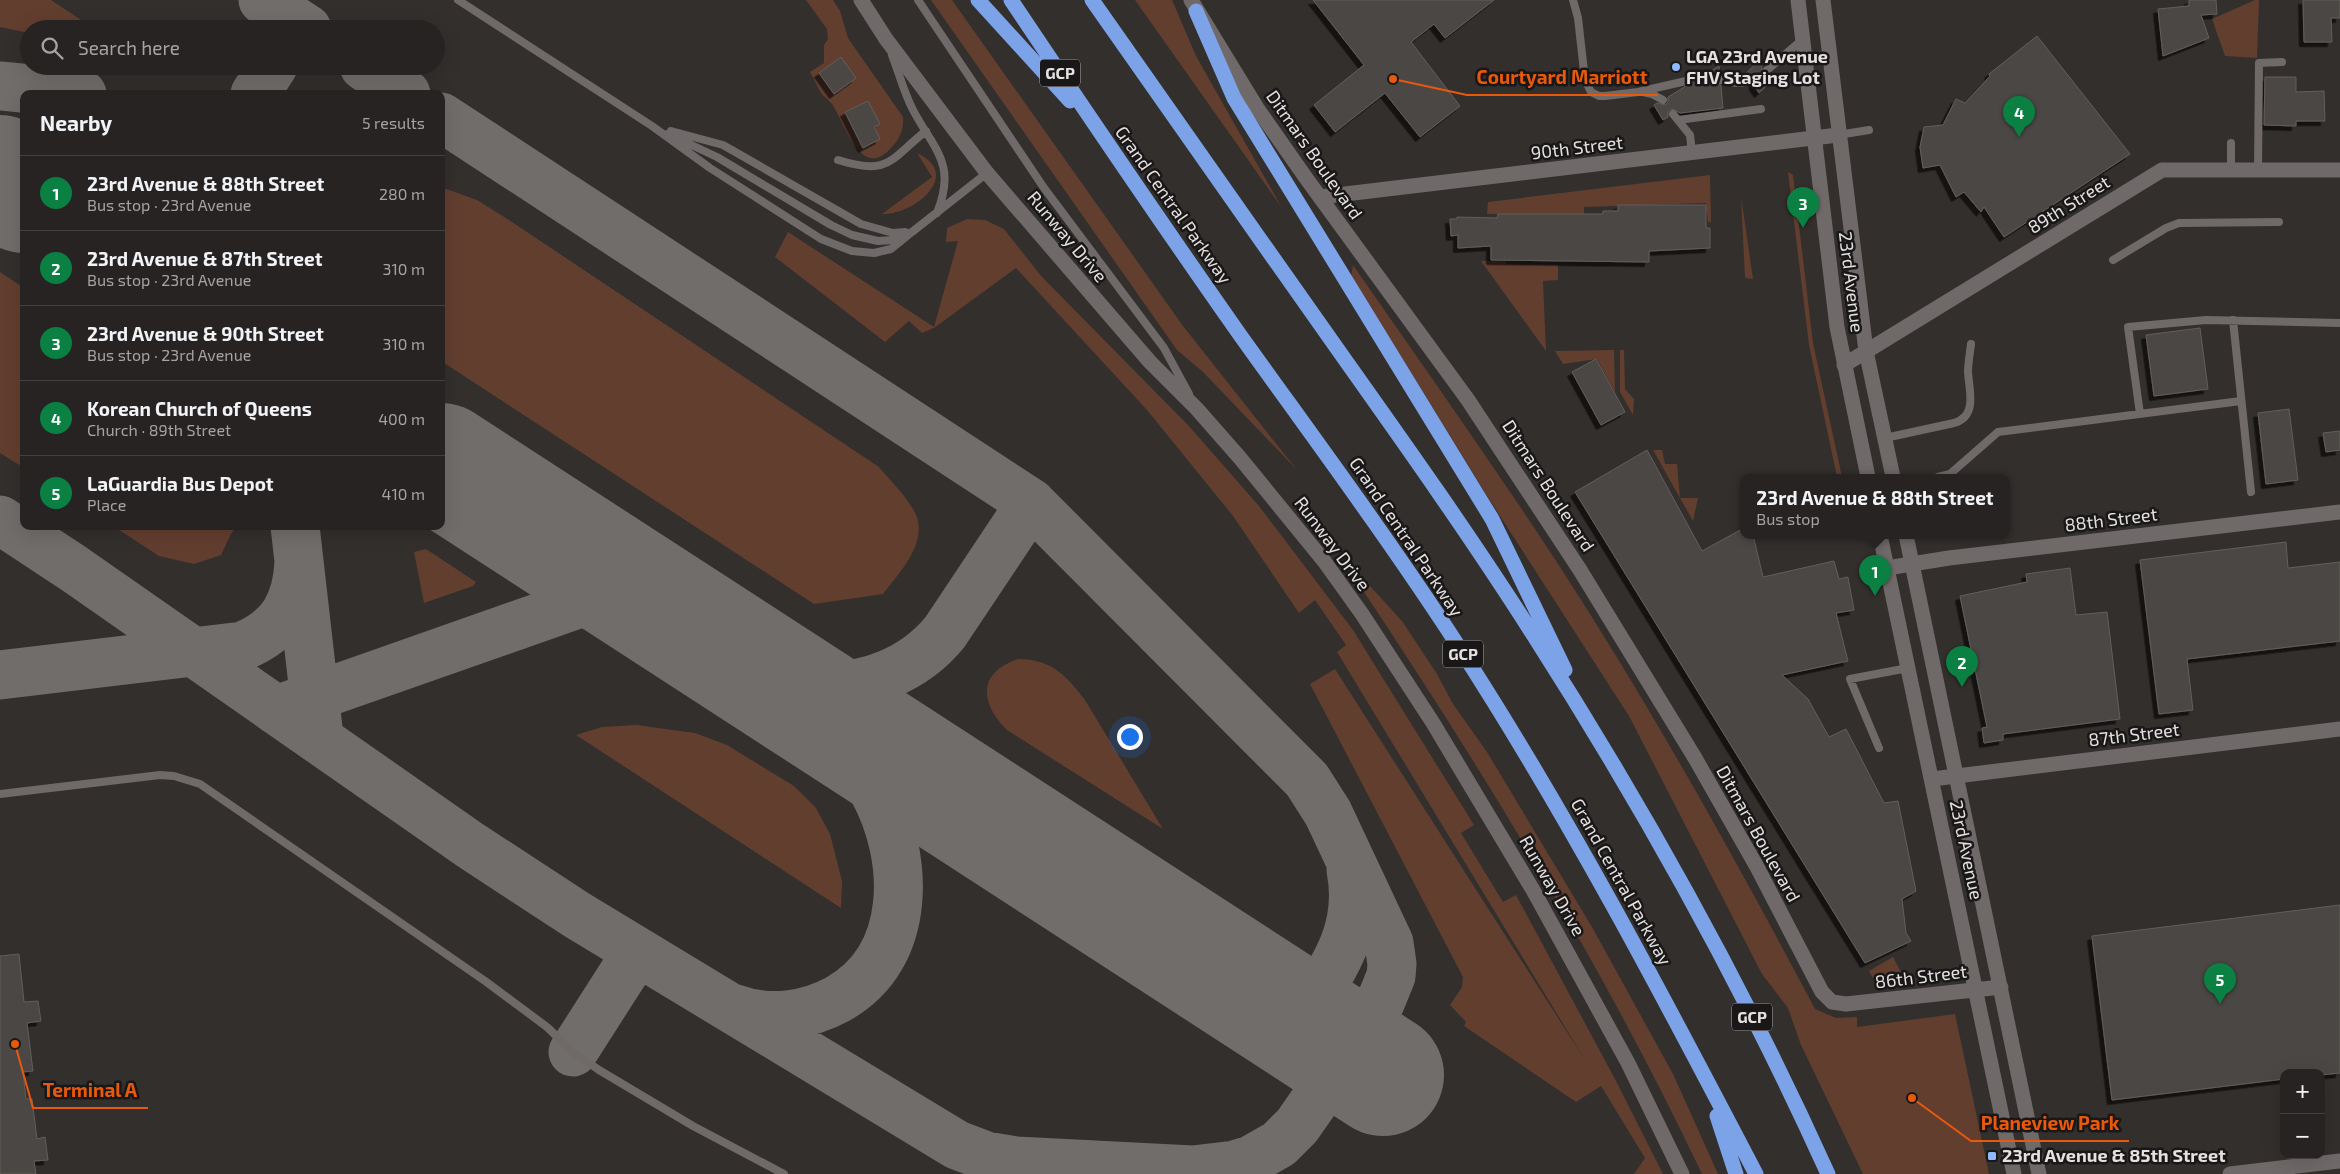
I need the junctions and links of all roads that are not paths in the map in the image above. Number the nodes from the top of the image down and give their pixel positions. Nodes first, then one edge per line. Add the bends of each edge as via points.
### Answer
1 (458, 0) edge
2 (861, 0) edge
3 (918, 0) edge
4 (978, 0) edge
5 (1011, 0) edge
6 (1092, 0) edge
7 (1573, 0) edge
8 (1798, 0) edge
9 (1823, 0) edge
10 (1193, 6) edge
11 (886, 39) junction
12 (1803, 39) junction
13 (2282, 62) dead end
14 (1766, 71) dead end
15 (1720, 80) dead end
16 (1686, 81) dead end
17 (1750, 82) dead end
18 (1638, 92) junction
19 (1663, 100) dead end
20 (1761, 109) dead end
21 (652, 126) junction
22 (1869, 130) dead end
23 (926, 131) junction
24 (1838, 135) junction
25 (1814, 138) junction
26 (2231, 144) dead end
27 (1110, 147) junction
28 (1692, 153) junction
29 (838, 160) dead end
30 (2231, 169) junction
31 (2258, 169) junction
32 (2340, 170) edge
33 (988, 173) junction
34 (1320, 197) junction
35 (936, 215) junction
36 (2279, 222) dead end
37 (912, 232) junction
38 (2113, 260) dead end
39 (2232, 320) junction
40 (2340, 323) edge
41 (1971, 344) dead end
42 (1866, 351) junction
43 (1844, 365) junction
44 (2241, 401) junction
45 (1197, 409) junction
46 (2140, 414) junction
47 (1885, 438) junction
48 (1867, 474) edge
49 (1892, 474) edge
50 (1950, 474) edge
51 (2251, 492) dead end
52 (2340, 512) edge
53 (1881, 539) edge
54 (1907, 539) edge
55 (1912, 564) junction
56 (1887, 568) junction
57 (1908, 668) junction
58 (2340, 728) edge
59 (1604, 748) junction
60 (1879, 748) dead end
61 (1957, 775) junction
62 (1932, 779) junction
63 (0, 794) edge
64 (2001, 987) junction
65 (1975, 990) junction
66 (1846, 1004) joint
67 (1705, 1076) junction
68 (2340, 1161) edge
69 (784, 1174) edge
70 (1682, 1174) edge
71 (1736, 1174) edge
72 (1756, 1174) edge
73 (1828, 1174) edge
74 (2014, 1174) edge
75 (2039, 1174) edge
76 (2231, 1174) edge

1 - 21 lane
2 - 11 street, Runway Drive
3 - 45 lane via 1044,188 1164,348
4 - 27 highway
5 - 27 highway, Grand Central Parkway / GCP
6 - 59 highway, GCP via 1462,526
7 - 18 lane via 1588,89 1599,96
8 - 12 street, 23rd Avenue
9 - 24 street, 23rd Avenue
10 - 34 street, Ditmars Boulevard via 1257,108
10 - 59 highway via 1234,98 1492,519
11 - 23 lane via 912,109
11 - 33 street, Runway Drive
12 - 14 lane
12 - 25 street, 23rd Avenue
13 - 31 lane via 2259,63
15 - 17 lane
16 - 18 lane
18 - 19 lane
20 - 28 lane via 1675,117 1690,135
21 - 37 lane via 723,145 861,224 892,233
21 - 37 lane via 717,157 852,235 878,241 894,240
21 - 37 lane via 710,168 834,246 874,253 891,249
22 - 24 lane
23 - 29 lane via 884,165 870,168
23 - 35 lane via 942,159 945,174 942,201
24 - 25 street, 90th Street
24 - 42 street, 23rd Avenue
25 - 28 street, 90th Street
25 - 43 street, 23rd Avenue
26 - 30 lane
27 - 67 highway, Grand Central Parkway / GCP via 1361,502 1458,646 1563,815
28 - 34 street, 90th Street
30 - 31 street, 89th Street
30 - 42 street, 89th Street via 2162,170
31 - 32 street, 89th Street
33 - 35 lane
33 - 45 street, Runway Drive via 1150,362
34 - 66 street, Ditmars Boulevard via 1468,400 1548,520 1696,758 1822,992 1832,1002
35 - 37 lane
36 - 38 lane via 2179,223
39 - 40 lane
39 - 44 lane
39 - 46 lane via 2128,327
41 - 47 lane via 1968,371 1971,402 1964,418
42 - 43 street, 89th Street
42 - 47 street, 23rd Avenue
43 - 48 street, 23rd Avenue
44 - 46 lane
44 - 51 lane
45 - 70 street, Runway Drive via 1324,561 1433,723 1566,948
46 - 50 lane via 1998,432
47 - 49 street, 23rd Avenue
52 - 55 street, 88th Street
53 - 56 street, 23rd Avenue
54 - 55 street, 23rd Avenue
55 - 56 street, 88th Street
55 - 61 street, 23rd Avenue
56 - 57 street, 23rd Avenue
57 - 60 lane via 1850,679
57 - 62 street, 23rd Avenue
58 - 61 street, 87th Street
59 - 73 highway, GCP via 1711,938
61 - 62 street, 87th Street
61 - 64 street, 23rd Avenue
62 - 65 street, 23rd Avenue
63 - 69 lane via 160,775 200,784 492,986 599,1070 693,1126
64 - 65 street, 86th Street
64 - 75 street, 23rd Avenue
65 - 66 street, 86th Street
65 - 74 street, 23rd Avenue
67 - 71 highway
67 - 72 highway, Grand Central Parkway / GCP
68 - 76 street

